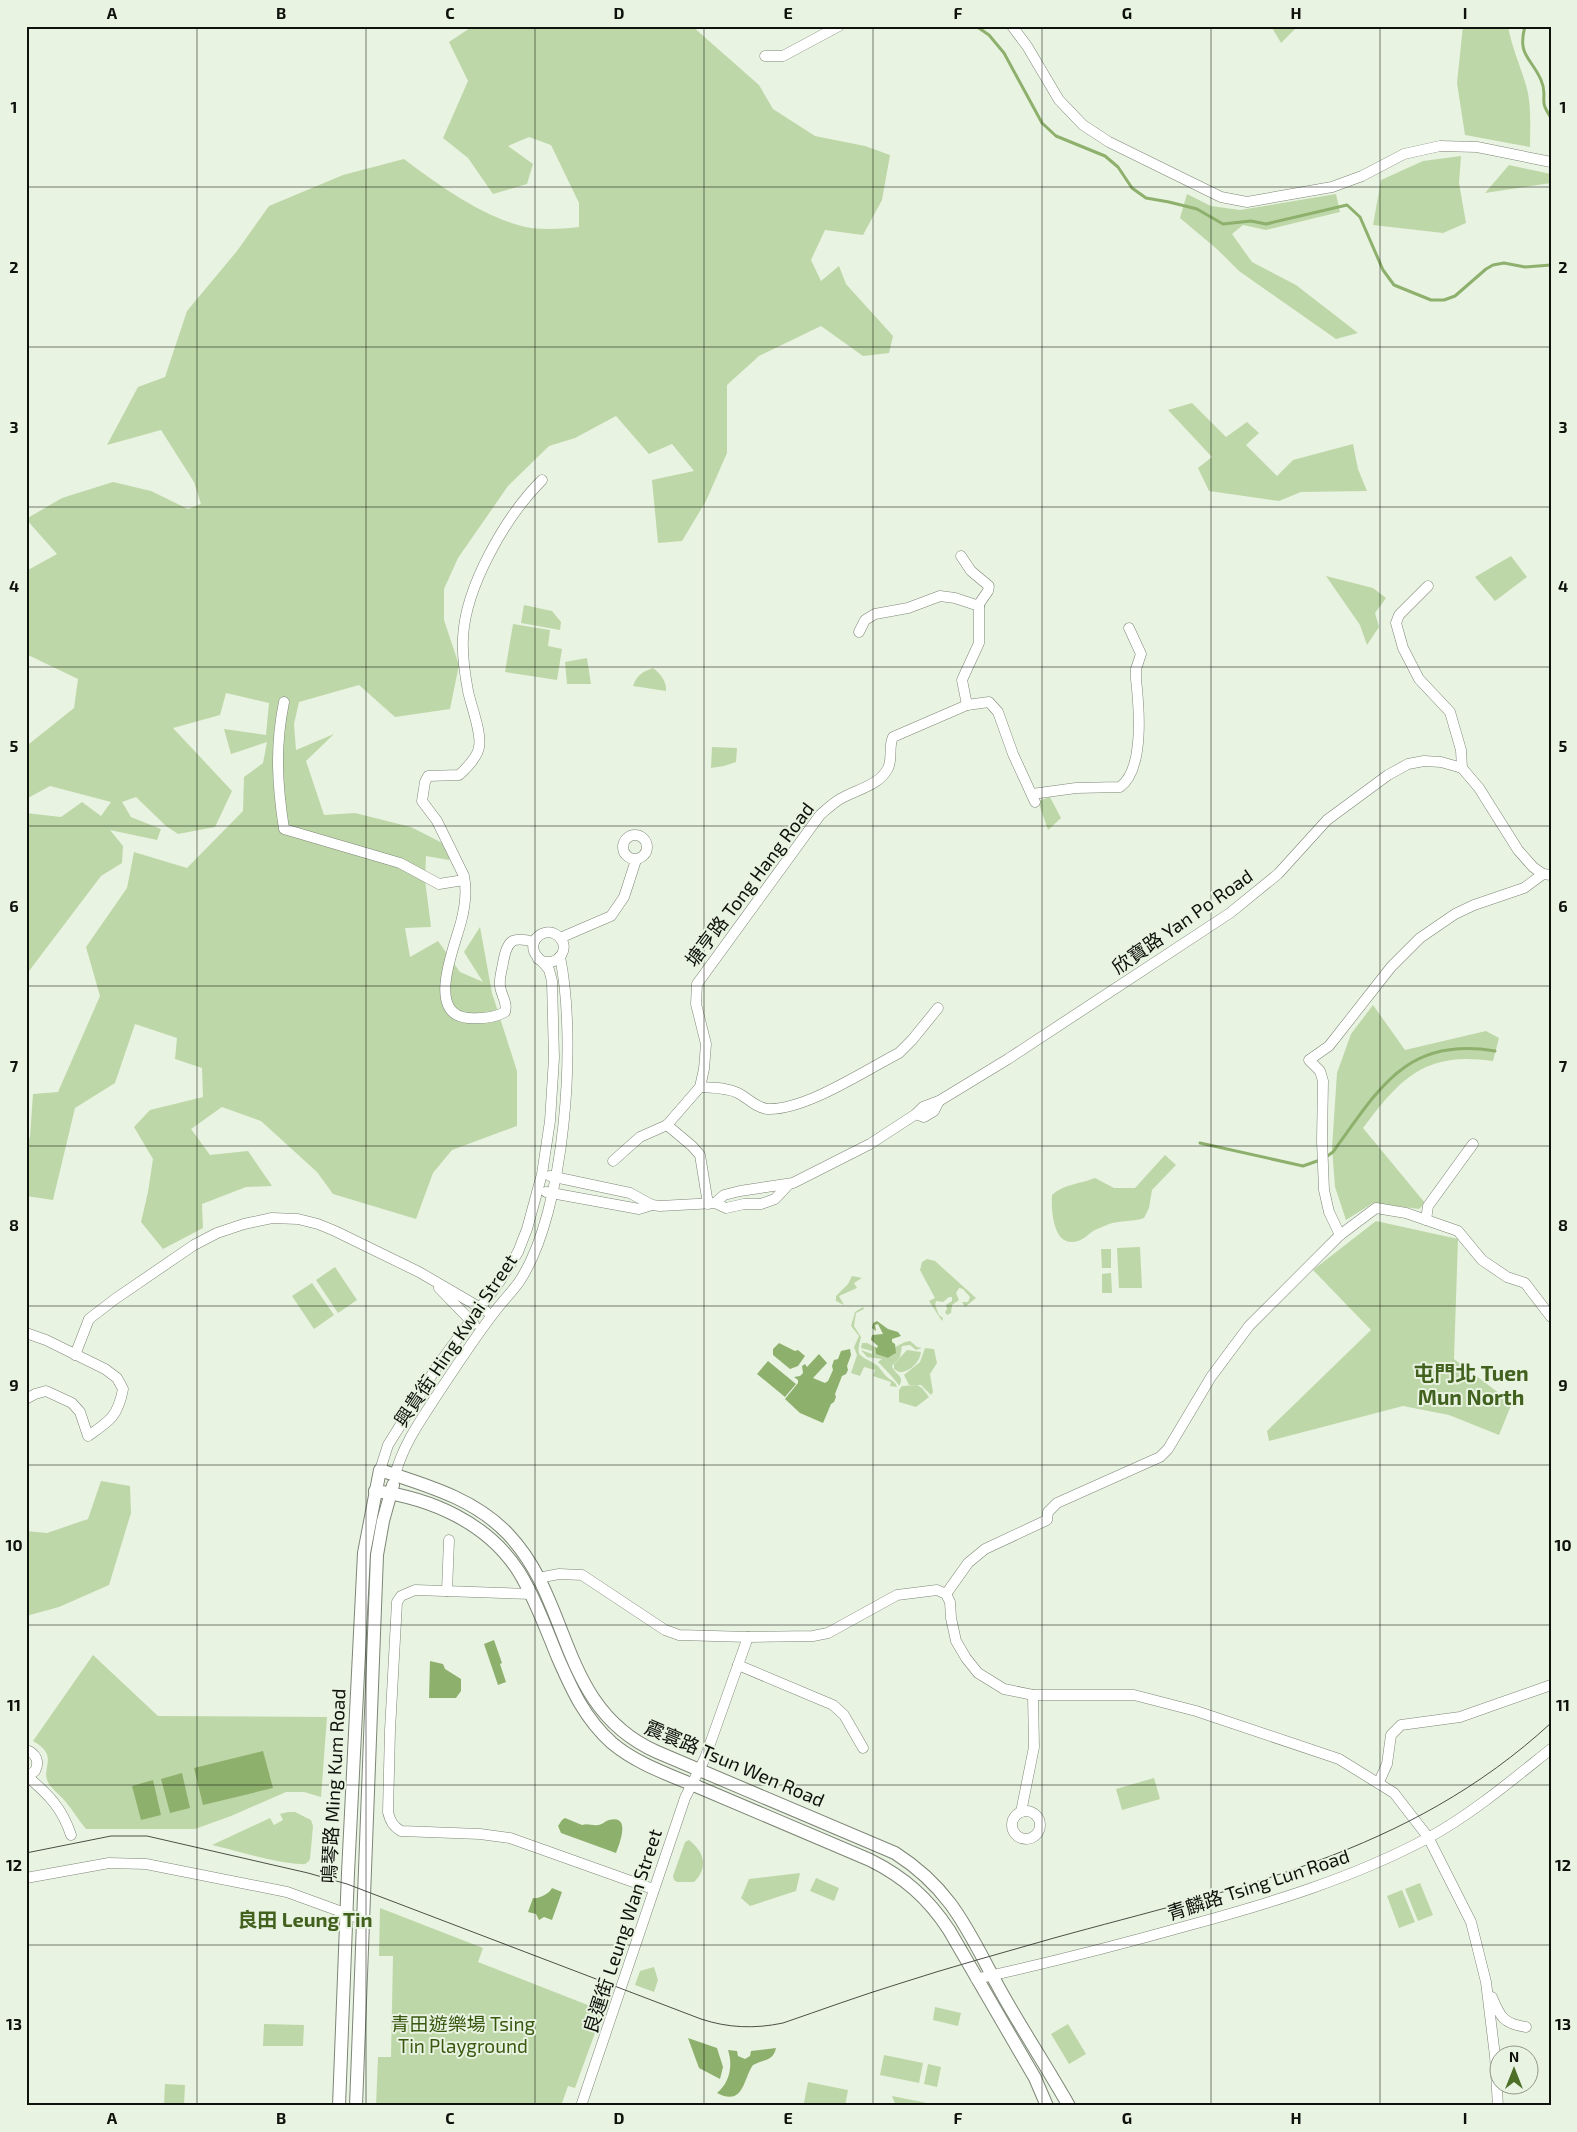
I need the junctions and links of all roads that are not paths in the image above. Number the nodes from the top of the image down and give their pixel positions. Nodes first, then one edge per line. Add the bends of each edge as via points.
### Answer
1 (839, 26) edge
2 (1012, 26) edge
3 (765, 56) dead end
4 (1551, 162) edge
5 (542, 480) dead end
6 (961, 556) dead end
7 (1428, 586) dead end
8 (978, 606) junction
9 (1129, 628) dead end
10 (859, 632) dead end
11 (284, 702) dead end
12 (967, 705) junction
13 (1462, 768) junction
14 (636, 860) dead end
15 (1547, 875) edge
16 (464, 880) junction
17 (560, 938) junction
18 (534, 942) junction
19 (560, 957) junction
20 (538, 959) junction
21 (938, 1008) dead end
22 (700, 1087) junction
23 (667, 1125) junction
24 (1473, 1144) dead end
25 (613, 1161) dead end
26 (542, 1174) junction
27 (555, 1177) junction
28 (788, 1185) junction
29 (538, 1190) junction
30 (552, 1193) junction
31 (711, 1204) junction
32 (652, 1205) junction
33 (1426, 1220) junction
34 (1340, 1235) junction
35 (432, 1280) junction
36 (481, 1307) junction
37 (492, 1315) junction
38 (1551, 1317) edge
39 (470, 1321) junction
40 (482, 1329) junction
41 (26, 1333) edge
42 (75, 1355) junction
43 (26, 1399) edge
44 (380, 1470) junction
45 (395, 1475) junction
46 (375, 1491) junction
47 (390, 1493) junction
48 (449, 1540) dead end
49 (538, 1578) junction
50 (447, 1591) junction
51 (531, 1594) junction
52 (946, 1594) junction
53 (748, 1637) junction
54 (738, 1665) junction
55 (1551, 1685) edge
56 (1033, 1695) junction
57 (863, 1748) dead end
58 (1551, 1749) edge
59 (26, 1750) edge
60 (699, 1770) junction
61 (27, 1777) edge
62 (1379, 1782) junction
63 (692, 1784) junction
64 (1021, 1812) dead end
65 (71, 1835) dead end
66 (1428, 1837) junction
67 (26, 1878) edge
68 (653, 1889) junction
69 (346, 1913) junction
70 (364, 1920) junction
71 (992, 1976) junction
72 (976, 1979) junction
73 (1486, 1982) junction
74 (1526, 2027) dead end
75 (339, 2106) edge
76 (356, 2106) edge
77 (580, 2106) edge
78 (1047, 2106) edge
79 (1069, 2106) edge
80 (1498, 2106) edge

1 - 3 street via 783,56
2 - 4 street via 1059,100 1083,125 1109,142 1235,201 1260,200 1332,187 1404,154 1440,146 1477,148
5 - 16 street via 525,497 499,538 470,597 463,638 479,750 459,775 431,775 425,782 422,801 437,821
6 - 8 street via 971,571 989,586
7 - 13 street via 1399,615 1397,632 1419,679 1450,712 1461,750
8 - 10 street via 940,596 908,608 874,614 865,620
8 - 12 street via 979,643 962,680
9 - 12 street, 塘亨路 Tong Hang Road via 1141,654 1136,679 1138,742 1128,778 1120,787 1076,788 1034,798 994,705 979,702
11 - 16 street via 279,726 278,788 284,829 400,863 439,884
12 - 22 street, 塘亨路 Tong Hang Road via 893,737 888,768 880,778 842,798 820,815 697,984 699,1019 706,1044
13 - 15 street via 1479,788 1518,850 1533,867
13 - 28 street, 欣寶路 Yan Po Road via 1424,761 1408,764 1388,775 1327,820 1278,874 1230,913 939,1101 934,1111 924,1117 916,1114 866,1146
14 - 17 street via 624,897 611,916
15 - 34 street via 1524,888 1455,914 1420,938 1391,967 1329,1046 1309,1060 1320,1070 1323,1081 1324,1190
16 - 18 street via 462,920 446,975 446,1002 451,1011 461,1017 476,1019 505,1012 507,1008 500,984 508,945 521,939
17 - 18 street via 546,933
17 - 19 street, 興貴街 Hing Kwai Street via 564,947
18 - 20 street, 興貴街 Hing Kwai Street
19 - 20 street via 552,962
19 - 27 street, 興貴街 Hing Kwai Street via 567,1009 567,1069
20 - 26 street, 興貴街 Hing Kwai Street via 550,971 554,1026 550,1121
21 - 22 street via 898,1053 796,1106 767,1109 728,1089
22 - 23 street
23 - 25 street via 640,1137
23 - 31 street via 700,1155
24 - 33 street via 1428,1206
26 - 27 street, 欣寶路 Yan Po Road
26 - 29 street, 興貴街 Hing Kwai Street
27 - 30 street, 興貴街 Hing Kwai Street
27 - 32 street, 欣寶路 Yan Po Road via 630,1194
28 - 31 street, 欣寶路 Yan Po Road via 740,1191 724,1195
28 - 31 street, 欣寶路 Yan Po Road via 776,1199 761,1204 726,1208
29 - 30 street, 欣寶路 Yan Po Road
29 - 36 street, 興貴街 Hing Kwai Street via 518,1252
30 - 32 street, 欣寶路 Yan Po Road via 638,1209
30 - 37 street, 興貴街 Hing Kwai Street via 537,1247 519,1281
31 - 32 street, 欣寶路 Yan Po Road
33 - 34 street via 1376,1208
33 - 38 street via 1458,1231 1482,1260 1507,1277 1524,1283
34 - 52 street via 1263,1310 1236,1342 1168,1449 1150,1462 1057,1503 1048,1512 1048,1520 985,1549 968,1563
35 - 36 street
35 - 39 street
35 - 42 street via 335,1230 298,1219 272,1218 217,1233 194,1245 89,1319
36 - 37 street
36 - 39 street, 興貴街 Hing Kwai Street
37 - 40 street, 興貴街 Hing Kwai Street
39 - 40 street
39 - 44 street, 興貴街 Hing Kwai Street via 392,1437
40 - 45 street, 興貴街 Hing Kwai Street via 409,1438
41 - 42 street
42 - 43 street via 117,1378 123,1389 113,1418 88,1436 80,1412 72,1403 46,1391
44 - 45 main road, 震寰路 Tsun Wen Road
44 - 46 main road, 鳴琴路 Ming Kum Road
45 - 47 main road, 鳴琴路 Ming Kum Road
45 - 49 main road, 震寰路 Tsun Wen Road via 453,1496 488,1515 516,1543
46 - 47 main road, 震寰路 Tsun Wen Road
46 - 69 main road, 鳴琴路 Ming Kum Road via 364,1553
47 - 51 main road, 震寰路 Tsun Wen Road via 449,1512 474,1526 512,1562
47 - 70 main road, 鳴琴路 Ming Kum Road via 378,1555
48 - 50 street
49 - 53 street via 559,1574 582,1575 674,1634
49 - 60 main road, 震寰路 Tsun Wen Road via 584,1684 603,1713 636,1742
50 - 51 street
50 - 68 street via 409,1591 397,1602 388,1812 394,1827 402,1831 510,1838
51 - 63 main road, 震寰路 Tsun Wen Road via 572,1690 594,1725 626,1753
52 - 53 street via 937,1590 897,1595 821,1635
52 - 56 street via 956,1641 978,1673 1004,1689
53 - 54 street, 良運街 Leung Wan Street
54 - 57 street via 833,1705 844,1715
54 - 60 street, 良運街 Leung Wan Street
55 - 62 street via 1460,1717 1401,1725 1389,1739 1387,1764
56 - 62 street via 1134,1695 1196,1711 1323,1752
56 - 64 street via 1034,1747
58 - 66 street, 青麟路 Tsing Lun Road via 1503,1787
59 - 61 street via 34,1754 38,1762 35,1771
60 - 63 street, 良運街 Leung Wan Street
60 - 71 main road, 震寰路 Tsun Wen Road via 866,1840 911,1864 953,1905
61 - 65 street via 57,1805
62 - 66 street via 1400,1798
63 - 68 street, 良運街 Leung Wan Street
63 - 72 main road, 震寰路 Tsun Wen Road via 870,1860 901,1878 939,1915
66 - 71 street, 青麟路 Tsing Lun Road via 1344,1876 1275,1901
66 - 73 street via 1471,1922
67 - 69 street via 109,1863 146,1864 278,1890
68 - 77 street, 良運街 Leung Wan Street
69 - 70 street
69 - 75 main road, 鳴琴路 Ming Kum Road
70 - 76 main road, 鳴琴路 Ming Kum Road
71 - 72 street, 青麟路 Tsing Lun Road
71 - 79 main road, 震寰路 Tsun Wen Road
72 - 78 main road, 震寰路 Tsun Wen Road via 1035,2078
73 - 74 street via 1504,2021
73 - 80 street

